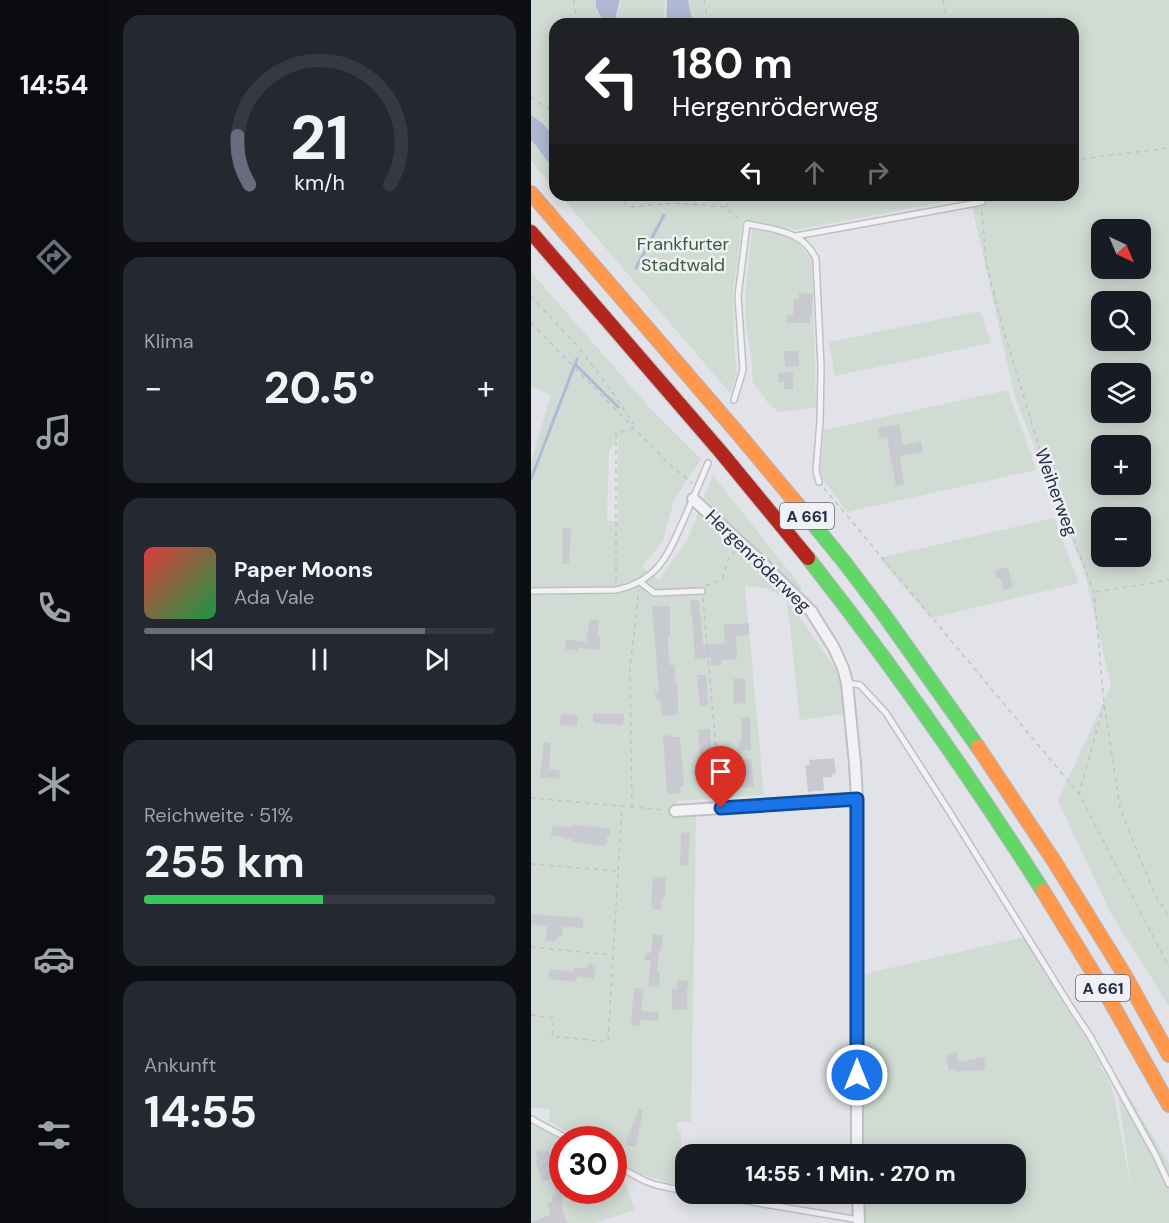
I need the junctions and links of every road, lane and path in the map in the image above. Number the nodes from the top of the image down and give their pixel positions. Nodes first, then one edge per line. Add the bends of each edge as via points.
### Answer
1 (574, 0) edge
2 (703, 0) edge
3 (943, 0) edge
4 (576, 18) edge
5 (707, 18) edge
6 (947, 18) edge
7 (531, 97) edge
8 (549, 110) edge
9 (1169, 148) edge
10 (1079, 159) edge
11 (531, 193) edge
12 (623, 201) edge
13 (730, 201) edge
14 (982, 202) joint
15 (725, 207) junction
16 (747, 224) junction
17 (531, 232) edge
18 (796, 236) junction
19 (531, 297) edge
20 (531, 323) edge
21 (734, 400) dead end
22 (635, 428) junction
23 (708, 463) dead end
24 (819, 482) joint
25 (697, 487) junction
26 (693, 499) junction
27 (743, 545) junction
28 (1169, 580) edge
29 (640, 582) junction
30 (616, 590) junction
31 (531, 591) edge
32 (702, 591) junction
33 (1094, 592) junction
34 (846, 683) junction
35 (1104, 703) junction
36 (1079, 794) junction
37 (531, 798) edge
38 (857, 799) junction
39 (622, 806) junction
40 (632, 807) junction
41 (721, 808) junction
42 (675, 811) joint
43 (531, 864) edge
44 (618, 871) junction
45 (1169, 917) edge
46 (531, 947) edge
47 (613, 955) junction
48 (1169, 967) edge
49 (531, 1015) edge
50 (1169, 1055) edge
51 (1169, 1106) edge
52 (531, 1119) edge
53 (549, 1129) edge
54 (858, 1144) edge
55 (627, 1171) edge
56 (1169, 1184) edge
57 (675, 1189) edge
58 (760, 1204) edge
59 (858, 1204) edge
60 (859, 1222) edge

1 - 4 path
2 - 5 path
3 - 6 path
7 - 8 path
9 - 10 path
11 - 50 highway, A 661 via 737,431 882,612 1054,861
12 - 15 path via 628,207 675,203
13 - 15 path
14 - 18 lane
14 - 33 path, Weiherweg via 986,263 1002,325 1043,460
15 - 16 path
16 - 18 lane
16 - 21 lane via 738,296 743,370
17 - 51 highway, A 661 via 716,446 830,585 898,676 1032,874 1113,1005
18 - 24 lane via 816,259 822,367 816,471
19 - 22 path via 580,349
20 - 22 path
22 - 25 path
22 - 30 path via 617,433
23 - 25 lane
24 - 36 path
25 - 26 lane
26 - 27 street, Hergenröderweg
26 - 29 lane via 666,558
27 - 32 path via 728,560 723,578
27 - 34 street, Hergenröderweg via 811,611 834,648
28 - 33 path
29 - 30 lane
29 - 32 lane via 654,593
29 - 40 path via 630,668
30 - 31 lane
32 - 41 path
33 - 35 path, Weiherweg
34 - 38 street, Hergenröderweg
34 - 56 lane via 859,685 887,713 1090,1036
35 - 36 path
35 - 45 path, Weiherweg via 1120,808 1154,893
36 - 48 path
37 - 39 path
38 - 41 street
38 - 54 street, Hergenröderweg
39 - 40 path
39 - 44 path
40 - 42 path
41 - 42 street
43 - 44 path
44 - 47 path
46 - 47 path
47 - 49 path via 608,1042 552,1036 554,1018
52 - 53 lane
55 - 57 lane
58 - 60 lane
59 - 60 street

